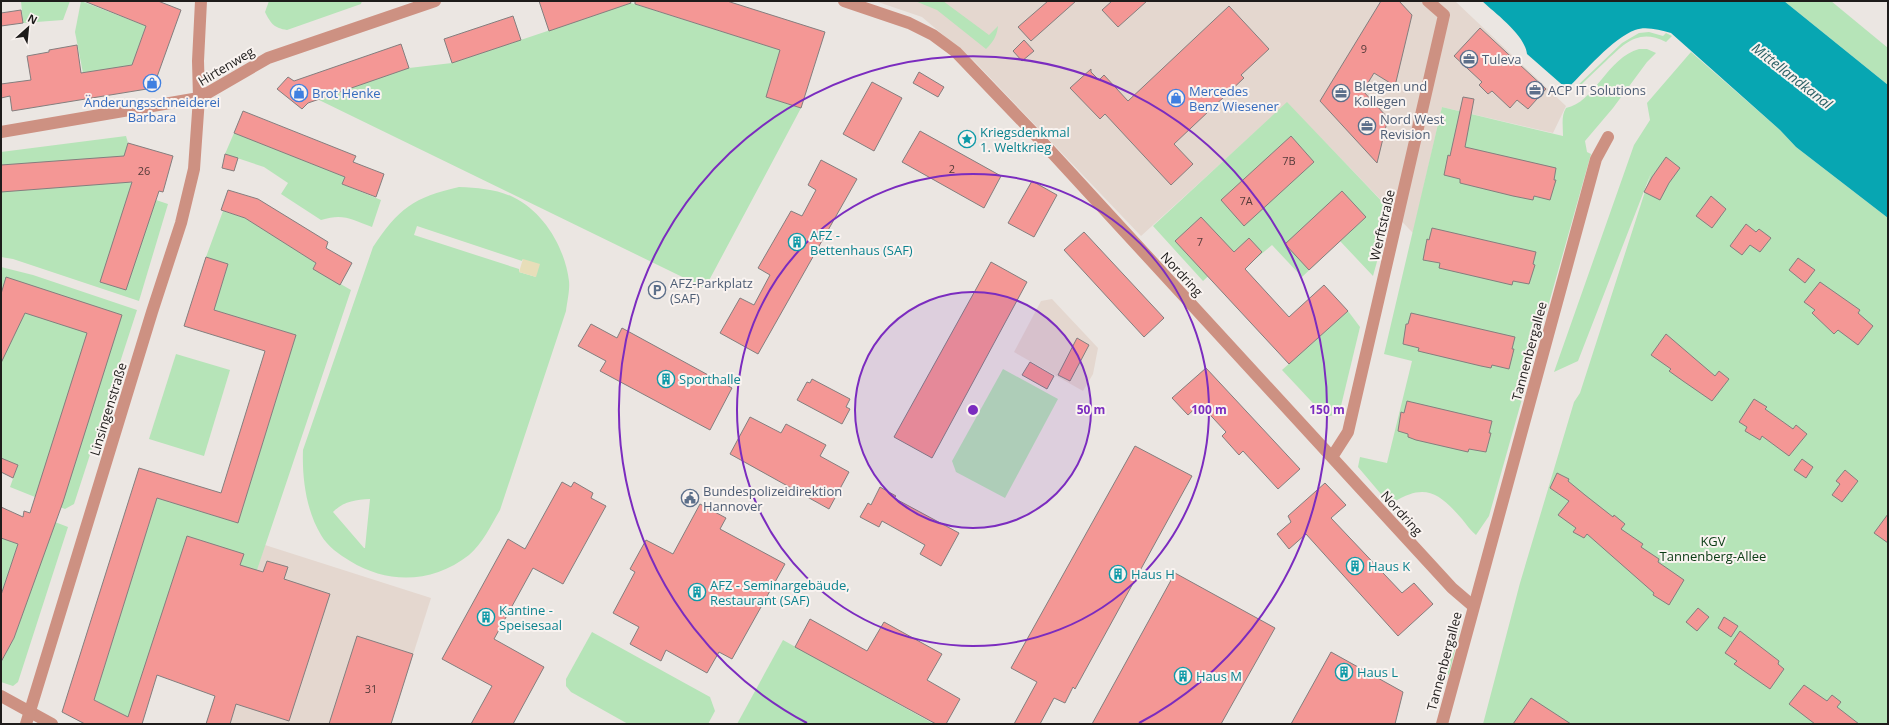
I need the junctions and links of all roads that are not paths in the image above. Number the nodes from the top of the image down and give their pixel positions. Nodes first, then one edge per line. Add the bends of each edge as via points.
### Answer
1 (435, 1) edge
2 (844, 1) edge
3 (1428, 1) edge
4 (198, 2) edge
5 (199, 98) junction
6 (1, 132) edge
7 (1608, 137) dead end
8 (1332, 457) junction
9 (1474, 606) junction
10 (1, 696) edge
11 (30, 712) junction
12 (26, 724) edge
13 (52, 724) edge
14 (1442, 724) edge

1 - 5 street, Hirtenweg via 268,58
2 - 8 street, Nordring via 910,23 933,35 956,52
3 - 8 street, Werftstraße via 1444,15 1443,22 1348,432
4 - 5 street, Linsingenstraße
5 - 6 street, Hirtenweg
5 - 11 street, Linsingenstraße via 194,170 181,223
7 - 9 street, Tannenbergallee via 1596,159
8 - 9 street, Nordring via 1452,588
9 - 14 street, Tannenbergallee
10 - 11 street
11 - 12 street, Linsingenstraße
11 - 13 street

